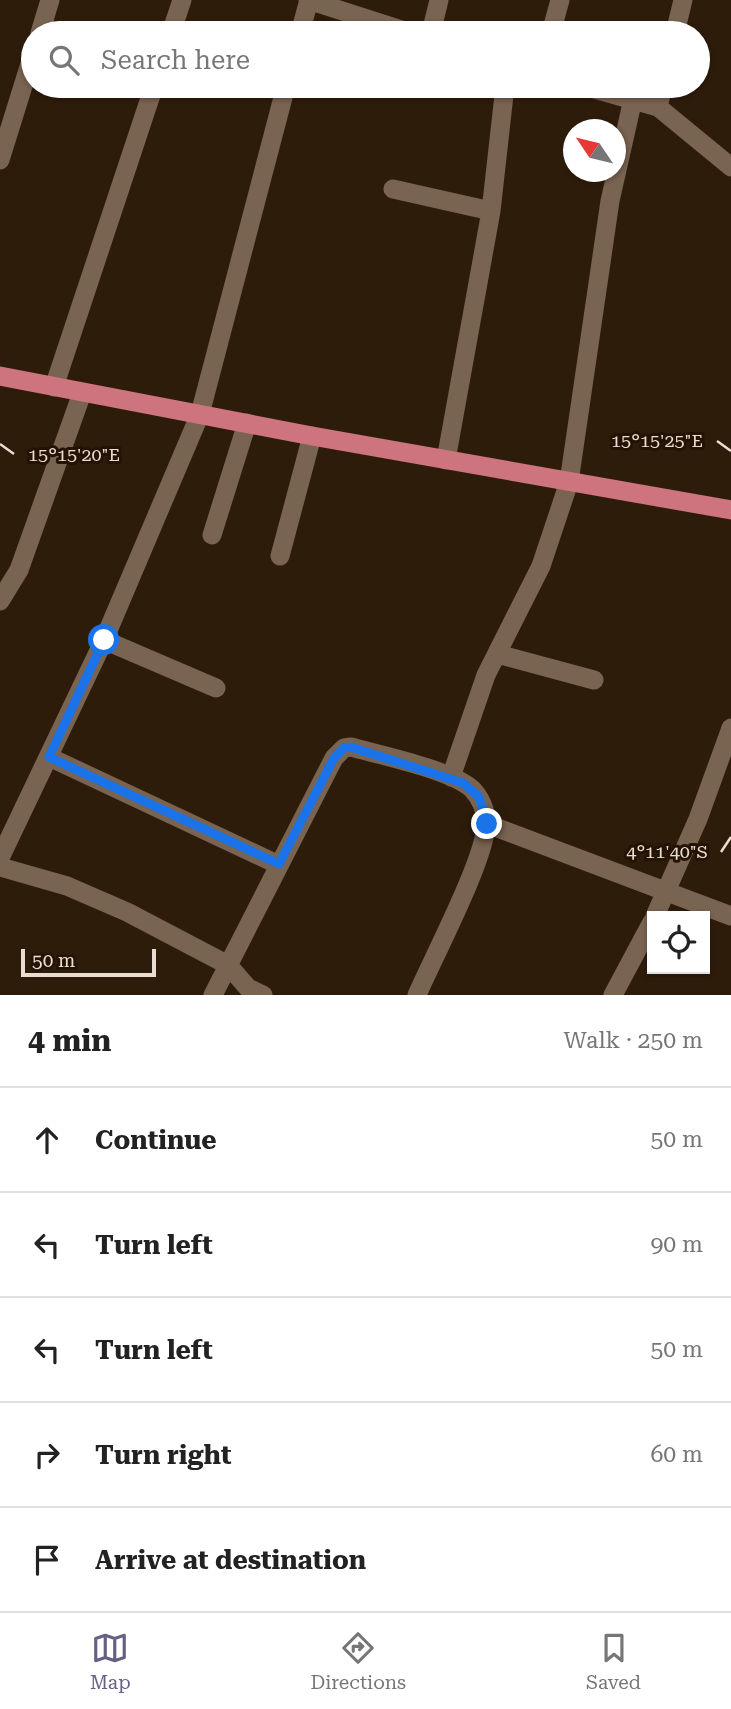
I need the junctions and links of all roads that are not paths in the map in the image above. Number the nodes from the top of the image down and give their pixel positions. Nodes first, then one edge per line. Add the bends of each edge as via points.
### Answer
1 (50, 0) edge
2 (182, 0) edge
3 (309, 0) edge
4 (439, 0) edge
5 (560, 0) edge
6 (683, 0) edge
7 (44, 21) edge
8 (175, 21) edge
9 (303, 21) edge
10 (374, 21) edge
11 (434, 21) edge
12 (554, 21) edge
13 (679, 21) edge
14 (21, 93) edge
15 (150, 98) edge
16 (283, 98) edge
17 (504, 98) edge
18 (629, 98) edge
19 (660, 98) edge
20 (633, 99) junction
21 (658, 107) junction
22 (0, 160) edge
23 (731, 167) edge
24 (393, 190) dead end
25 (491, 211) junction
26 (0, 376) edge
27 (54, 387) junction
28 (82, 393) junction
29 (200, 414) junction
30 (247, 424) junction
31 (312, 436) junction
32 (446, 460) junction
33 (569, 482) junction
34 (731, 510) edge
35 (212, 535) dead end
36 (280, 556) dead end
37 (0, 601) edge
38 (104, 640) junction
39 (497, 654) junction
40 (594, 680) dead end
41 (216, 688) dead end
42 (731, 727) edge
43 (49, 757) junction
44 (451, 777) junction
45 (487, 824) junction
46 (0, 858) edge
47 (279, 864) junction
48 (0, 867) edge
49 (667, 891) junction
50 (657, 911) edge
51 (731, 916) edge
52 (647, 931) edge
53 (228, 965) junction
54 (213, 995) edge
55 (263, 995) edge
56 (417, 995) edge
57 (613, 995) edge

1 - 7 street
2 - 8 street
3 - 9 street
3 - 10 street
4 - 11 street
5 - 12 street
6 - 13 street
14 - 22 street
15 - 27 street
16 - 29 street
17 - 25 street
18 - 20 street
19 - 21 street
20 - 21 street
20 - 33 street via 610,201
21 - 23 street
24 - 25 street
25 - 32 street
26 - 27 highway
27 - 28 highway
28 - 29 highway
28 - 37 street via 19,570
29 - 30 highway
29 - 38 street
30 - 31 highway
30 - 35 street
31 - 32 highway
31 - 36 street
32 - 33 highway
33 - 34 highway
33 - 39 street via 541,566
38 - 41 street
38 - 43 street
39 - 40 street
39 - 44 street
42 - 49 street
43 - 46 street
43 - 47 street
44 - 45 street via 479,797
44 - 47 street via 344,748 334,758
45 - 49 street
45 - 56 street via 481,850
47 - 53 street
48 - 53 street via 67,886
49 - 50 street
49 - 51 street
52 - 57 street
53 - 54 street
53 - 55 street via 248,988

